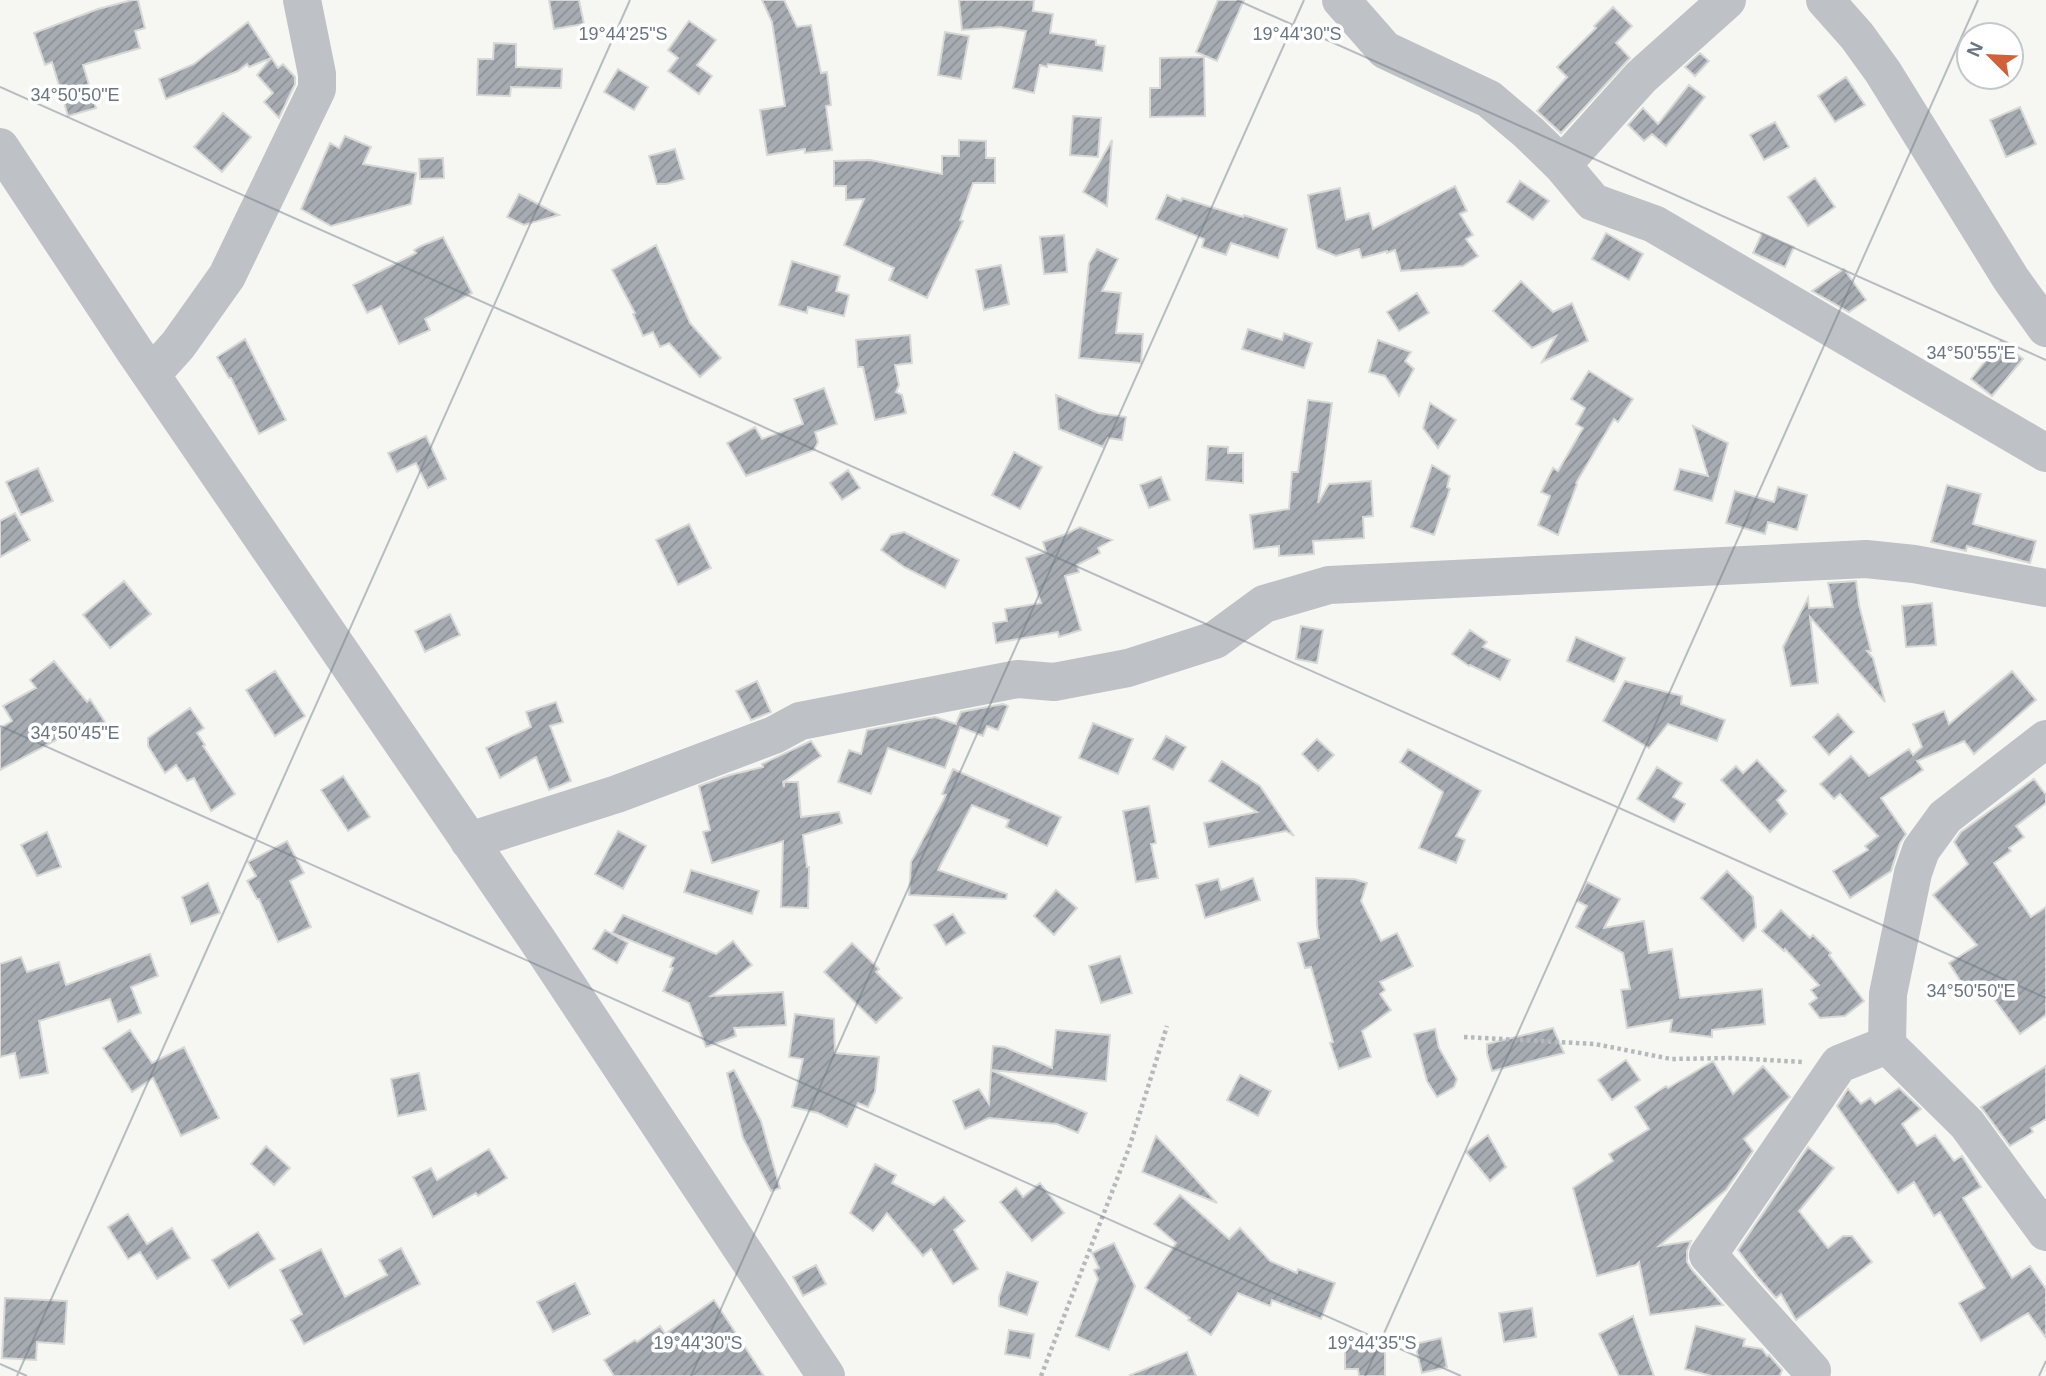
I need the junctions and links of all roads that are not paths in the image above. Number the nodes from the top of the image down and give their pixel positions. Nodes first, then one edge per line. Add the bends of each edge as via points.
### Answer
1 (302, 0) edge
2 (1341, 0) edge
3 (1727, 0) edge
4 (1825, 0) edge
5 (0, 147) edge
6 (1562, 165) junction
7 (2046, 328) edge
8 (151, 375) junction
9 (2046, 453) edge
10 (2046, 588) edge
11 (2046, 739) edge
12 (469, 841) junction
13 (1887, 1045) junction
14 (2046, 1232) edge
15 (826, 1376) edge
16 (1811, 1376) edge

1 - 8 street via 317,89 227,276
2 - 6 street via 1385,50 1489,99
3 - 6 street via 1641,77
4 - 7 street via 1883,72
5 - 8 street
6 - 9 street via 1593,202 1654,224
8 - 12 street
10 - 12 street via 1866,559 1329,585 1264,604 1214,640 1128,668 1054,682 1018,678 800,721 617,794
11 - 13 street via 1945,817 1921,849 1888,994
12 - 15 street
13 - 14 street via 1967,1124
13 - 16 street via 1839,1064 1708,1255 1812,1371

